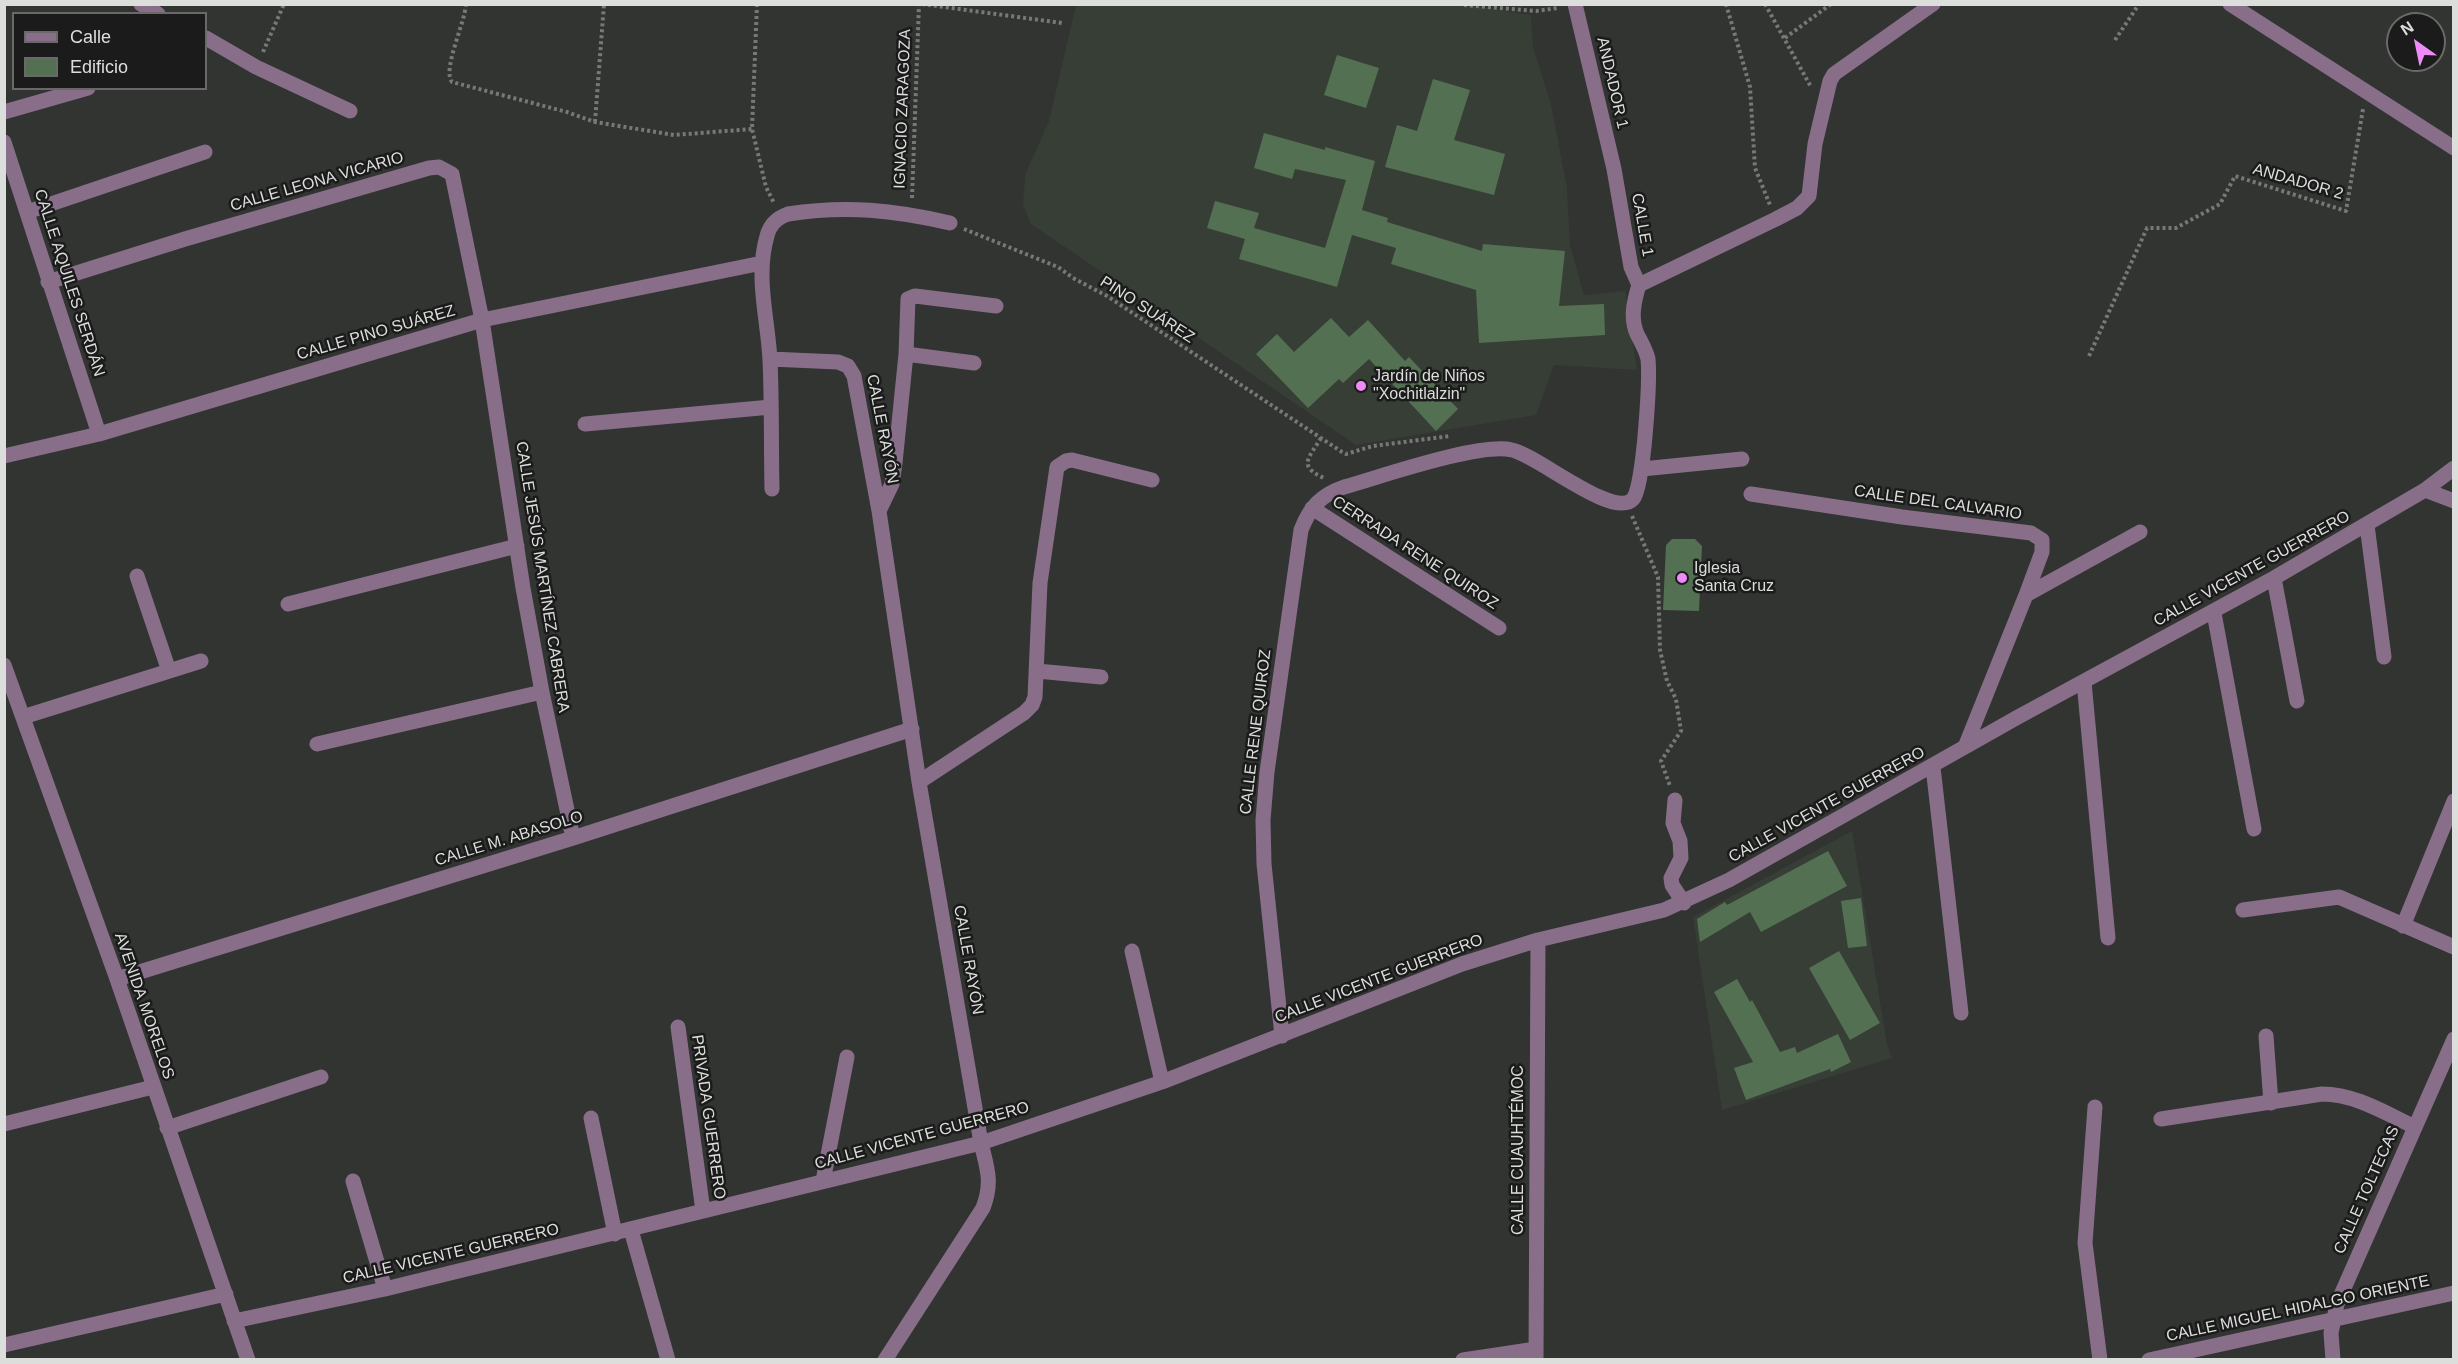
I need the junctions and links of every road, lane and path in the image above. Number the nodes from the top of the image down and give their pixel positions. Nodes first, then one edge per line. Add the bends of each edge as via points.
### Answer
1 (141, 4) edge
2 (284, 4) edge
3 (466, 4) edge
4 (604, 4) edge
5 (757, 4) edge
6 (920, 4) edge
7 (1726, 4) edge
8 (1765, 4) edge
9 (1831, 4) edge
10 (1932, 4) edge
11 (2139, 4) edge
12 (2230, 4) edge
13 (1464, 5) edge
14 (1575, 5) edge
15 (155, 12) edge
16 (1062, 23) dead end
17 (1785, 38) junction
18 (207, 40) edge
19 (2115, 40) dead end
20 (256, 66) junction
21 (81, 90) edge
22 (2366, 94) junction
23 (1823, 108) junction
24 (350, 111) dead end
25 (4, 112) edge
26 (595, 122) junction
27 (752, 129) junction
28 (4, 142) edge
29 (2454, 148) edge
30 (205, 152) dead end
31 (1614, 169) joint
32 (27, 212) junction
33 (911, 214) junction
34 (780, 217) junction
35 (1776, 219) junction
36 (950, 223) joint
37 (762, 263) junction
38 (48, 282) junction
39 (1639, 285) junction
40 (996, 306) dead end
41 (482, 320) junction
42 (906, 354) junction
43 (2089, 356) dead end
44 (770, 359) junction
45 (974, 363) dead end
46 (771, 407) junction
47 (585, 424) dead end
48 (99, 434) junction
49 (1321, 438) junction
50 (1351, 451) dead end
51 (4, 456) edge
52 (1742, 459) dead end
53 (2454, 468) edge
54 (1642, 470) junction
55 (1152, 480) dead end
56 (1344, 487) junction
57 (772, 489) dead end
58 (2425, 490) junction
59 (1751, 494) dead end
60 (2454, 501) edge
61 (1627, 504) junction
62 (1312, 508) junction
63 (879, 511) junction
64 (2367, 525) junction
65 (2140, 532) dead end
66 (517, 546) junction
67 (137, 576) dead end
68 (2274, 578) junction
69 (2026, 596) junction
70 (288, 604) dead end
71 (2214, 613) junction
72 (1499, 628) dead end
73 (2384, 657) dead end
74 (201, 661) dead end
75 (4, 665) edge
76 (169, 671) junction
77 (1037, 671) junction
78 (1101, 677) dead end
79 (2084, 682) junction
80 (542, 692) junction
81 (2297, 701) dead end
82 (23, 717) junction
83 (912, 729) junction
84 (317, 744) dead end
85 (1965, 747) junction
86 (1933, 766) junction
87 (919, 783) junction
88 (1675, 800) joint
89 (2454, 801) edge
90 (2254, 829) dead end
91 (573, 838) junction
92 (1684, 903) junction
93 (2243, 910) dead end
94 (2403, 926) junction
95 (2108, 938) dead end
96 (1538, 940) junction
97 (2454, 947) edge
98 (1132, 951) dead end
99 (117, 979) junction
100 (1961, 1013) dead end
101 (678, 1027) dead end
102 (1282, 1036) junction
103 (2266, 1036) dead end
104 (2454, 1039) edge
105 (847, 1056) dead end
106 (321, 1077) dead end
107 (1162, 1082) junction
108 (153, 1087) junction
109 (2271, 1103) junction
110 (2095, 1107) dead end
111 (591, 1118) dead end
112 (2161, 1119) dead end
113 (4, 1124) edge
114 (2415, 1127) junction
115 (167, 1128) junction
116 (981, 1143) junction
117 (353, 1181) dead end
118 (823, 1181) junction
119 (703, 1211) junction
120 (631, 1230) junction
121 (615, 1234) junction
122 (385, 1289) junction
123 (2454, 1293) edge
124 (226, 1294) junction
125 (2333, 1319) junction
126 (234, 1321) junction
127 (4, 1345) edge
128 (1536, 1354) edge
129 (248, 1359) edge
130 (668, 1359) edge
131 (885, 1359) edge
132 (1463, 1359) edge
133 (2100, 1359) edge
134 (2149, 1359) edge
135 (2333, 1359) edge

1 - 15 street
2 - 20 path
3 - 26 path via 448,72 452,82
4 - 26 path
5 - 27 path
6 - 16 path
6 - 33 path, IGNACIO ZARAGOZA
7 - 35 path via 1750,87 1755,168
8 - 17 path
9 - 17 path
10 - 23 street via 1834,74
11 - 19 path
12 - 22 street
13 - 14 path via 1536,11
14 - 31 street, ANDADOR 1
17 - 23 path
18 - 20 street
20 - 24 street
21 - 25 street
22 - 29 street
22 - 43 path, ANDADOR 2 via 2346,211 2235,176 2220,204 2176,228 2147,228
23 - 35 street via 1809,196
26 - 27 path via 674,135
27 - 34 path via 766,187
28 - 32 street, CALLE AQUILES SERDÁN
30 - 32 street
31 - 39 street, CALLE 1 via 1631,267
32 - 38 street, CALLE AQUILES SERDÁN
33 - 34 street via 840,208
33 - 36 street
34 - 37 street via 767,236
35 - 39 street
36 - 49 path, PINO SUÁREZ via 1058,267
37 - 41 street, CALLE PINO SUÁREZ
37 - 44 street
38 - 41 street, CALLE LEONA VICARIO via 439,167 447,170 455,181
38 - 48 street, CALLE AQUILES SERDÁN
39 - 54 street via 1633,322 1648,358
40 - 42 street, CALLE RAYÓN via 910,298
41 - 48 street, CALLE PINO SUÁREZ
41 - 66 street, CALLE JESÚS MARTÍNEZ CABRERA
42 - 45 street
42 - 63 street, CALLE RAYÓN via 892,484
44 - 46 street
44 - 63 street, CALLE RAYÓN via 838,362 851,369
46 - 47 street
46 - 57 street
48 - 51 street, CALLE PINO SUÁREZ
49 - 50 path, PINO SUÁREZ via 1346,454
49 - 56 path via 1307,467
52 - 54 street
53 - 58 street, CALLE VICENTE GUERRERO
54 - 61 street via 1638,492
55 - 77 street via 1072,460 1057,467 1040,583
56 - 61 street via 1465,454 1504,449 1528,456 1608,501
56 - 62 street via 1329,492
58 - 60 street
58 - 64 street, CALLE VICENTE GUERRERO
59 - 69 street, CALLE DEL CALVARIO via 2031,533 2043,545
61 - 88 path via 1658,577 1660,650 1676,699 1680,731 1661,761
62 - 72 street, CERRADA RENE QUIROZ
62 - 102 street, CALLE RENE QUIROZ via 1301,530 1263,820
63 - 83 street, CALLE RAYÓN
64 - 68 street, CALLE VICENTE GUERRERO
64 - 73 street
65 - 69 street
66 - 70 street
66 - 80 street, CALLE JESÚS MARTÍNEZ CABRERA
67 - 76 street
68 - 71 street, CALLE VICENTE GUERRERO
68 - 81 street
69 - 85 street, CALLE DEL CALVARIO
71 - 79 street, CALLE VICENTE GUERRERO
71 - 90 street
74 - 76 street
75 - 82 street, AVENIDA MORELOS
76 - 82 street
77 - 78 street
77 - 87 street via 1035,697 1024,713
79 - 85 street, CALLE VICENTE GUERRERO
79 - 95 street
80 - 84 street
80 - 91 street, CALLE JESÚS MARTÍNEZ CABRERA
82 - 99 street, AVENIDA MORELOS
83 - 87 street, CALLE RAYÓN
83 - 91 street, CALLE M. ABASOLO
85 - 86 street, CALLE VICENTE GUERRERO
86 - 92 street, CALLE VICENTE GUERRERO
86 - 100 street
87 - 116 street, CALLE RAYÓN
88 - 92 street via 1673,824 1681,858 1671,878
89 - 94 street
91 - 99 street, CALLE M. ABASOLO
92 - 96 street, CALLE VICENTE GUERRERO
93 - 94 street via 2339,897
94 - 97 street
96 - 102 street, CALLE VICENTE GUERRERO via 1462,964
96 - 128 street, CALLE CUAUHTÉMOC
98 - 107 street
99 - 108 street, AVENIDA MORELOS
101 - 119 street, PRIVADA GUERRERO
102 - 107 street, CALLE VICENTE GUERRERO
103 - 109 street
104 - 114 street, CALLE TOLTECAS
105 - 118 street
106 - 115 street
107 - 116 street, CALLE VICENTE GUERRERO
108 - 113 street
108 - 115 street, AVENIDA MORELOS
109 - 112 street
109 - 114 street via 2337,1094
110 - 133 street via 2085,1243
111 - 121 street
114 - 125 street, CALLE TOLTECAS
115 - 124 street, AVENIDA MORELOS
116 - 118 street, CALLE VICENTE GUERRERO
116 - 131 street, CALLE RAYÓN via 989,1176 983,1208
117 - 122 street
118 - 119 street, CALLE VICENTE GUERRERO
119 - 120 street, CALLE VICENTE GUERRERO
120 - 121 street, CALLE VICENTE GUERRERO
120 - 130 street
121 - 122 street, CALLE VICENTE GUERRERO
122 - 126 street, CALLE VICENTE GUERRERO
123 - 125 street, CALLE MIGUEL HIDALGO ORIENTE
124 - 126 street, AVENIDA MORELOS
124 - 127 street
125 - 134 street, CALLE MIGUEL HIDALGO ORIENTE
125 - 135 street, CALLE TOLTECAS
126 - 129 street, AVENIDA MORELOS
128 - 132 street

